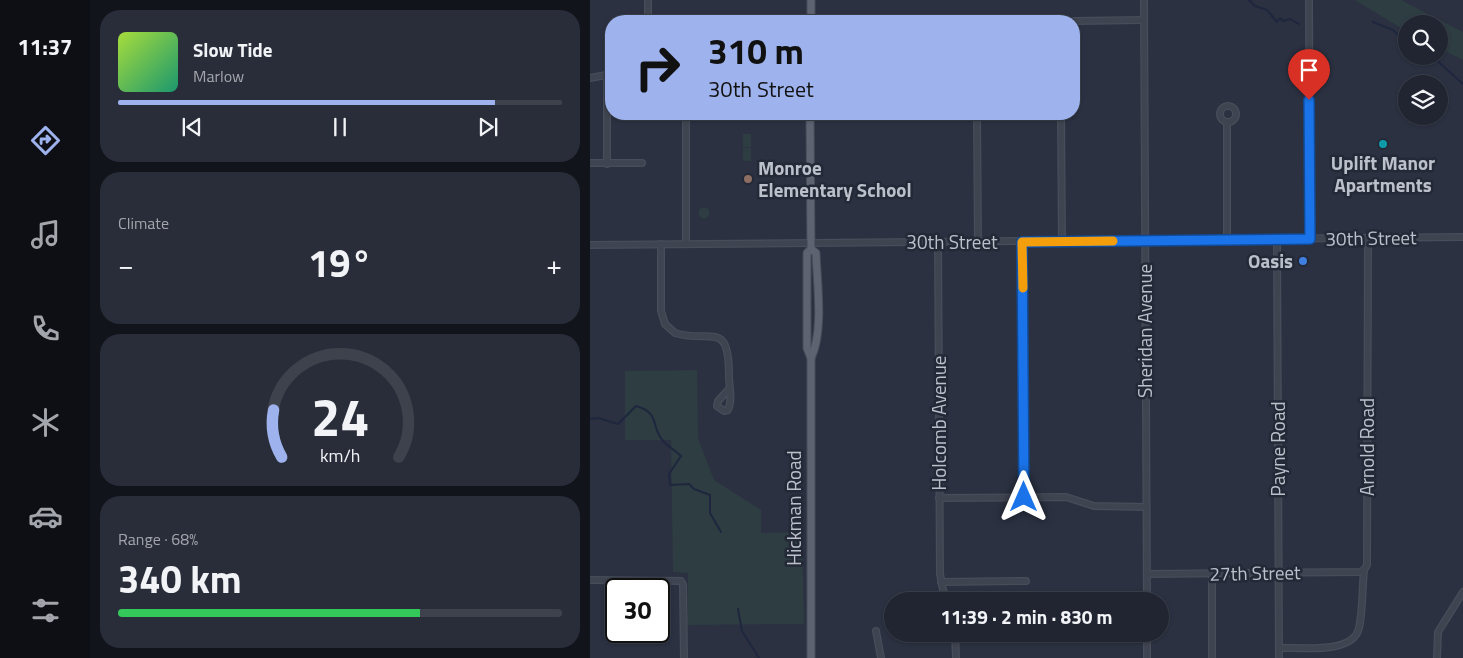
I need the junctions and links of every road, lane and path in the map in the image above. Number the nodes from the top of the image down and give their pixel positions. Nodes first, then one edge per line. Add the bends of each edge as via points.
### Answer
1 (648, 0) edge
2 (811, 0) edge
3 (1144, 0) edge
4 (1309, 0) edge
5 (648, 15) edge
6 (811, 15) edge
7 (1144, 20) junction
8 (1080, 21) edge
9 (605, 75) edge
10 (590, 78) edge
11 (607, 120) edge
12 (686, 120) edge
13 (810, 120) edge
14 (978, 120) edge
15 (1061, 120) edge
16 (1227, 123) dead end
17 (642, 163) dead end
18 (590, 164) edge
19 (606, 164) junction
20 (1463, 237) edge
21 (1368, 238) junction
22 (1277, 239) junction
23 (1310, 239) junction
24 (1227, 240) junction
25 (1145, 241) junction
26 (978, 242) junction
27 (1022, 242) junction
28 (1062, 242) junction
29 (938, 243) junction
30 (590, 244) edge
31 (660, 244) junction
32 (686, 244) junction
33 (811, 246) junction
34 (729, 389) dead end
35 (1024, 497) junction
36 (940, 498) junction
37 (1146, 507) junction
38 (1364, 570) junction
39 (1278, 573) junction
40 (1147, 574) junction
41 (1212, 574) junction
42 (590, 580) edge
43 (1026, 581) dead end
44 (941, 582) junction
45 (945, 592) edge
46 (1147, 592) edge
47 (1463, 592) edge
48 (876, 631) dead end
49 (955, 642) edge
50 (1147, 642) edge
51 (1279, 648) junction
52 (684, 658) edge
53 (811, 658) edge
54 (881, 658) edge
55 (956, 658) edge
56 (1147, 658) edge
57 (1212, 658) edge
58 (1279, 658) edge
59 (1437, 658) edge

1 - 5 street
2 - 6 main road
3 - 7 street, Sheridan Avenue
4 - 23 street
7 - 8 street
7 - 25 street, Sheridan Avenue
9 - 10 street
11 - 19 street
12 - 32 street
13 - 33 main road, Hickman Road
14 - 26 street
15 - 28 street
16 - 24 street
17 - 19 street
18 - 19 street
20 - 21 street, 30th Street
21 - 23 street, 30th Street
21 - 38 street, Arnold Road via 1367,564
22 - 23 street, 30th Street
22 - 24 street, 30th Street
22 - 39 street, Payne Road
24 - 25 street, 30th Street
25 - 28 street, 30th Street
25 - 37 street, Sheridan Avenue
26 - 27 street, 30th Street
26 - 29 street, 30th Street
27 - 28 street, 30th Street
27 - 35 street
29 - 33 street, 30th Street
29 - 36 street, Holcomb Avenue
30 - 31 street, 30th Street
31 - 32 street, 30th Street
31 - 34 street via 663,319 675,333 709,335 722,340 729,354
32 - 33 street, 30th Street
33 - 53 main road, Hickman Road via 816,253 817,304 816,348 811,358
35 - 36 street
35 - 37 street via 1066,497 1094,506
36 - 44 street, Holcomb Avenue
37 - 40 street, Sheridan Avenue
38 - 39 street, 27th Street
38 - 51 street, Arnold Road via 1359,628 1352,640 1341,646
39 - 41 street, 27th Street
39 - 51 street, Payne Road
40 - 41 street, 27th Street
40 - 46 street, Sheridan Avenue
41 - 57 street
42 - 52 street via 681,581
43 - 44 street
44 - 45 street, Holcomb Avenue
47 - 59 street via 1438,632
48 - 54 street
49 - 55 street
50 - 56 street
51 - 58 street, Payne Road

